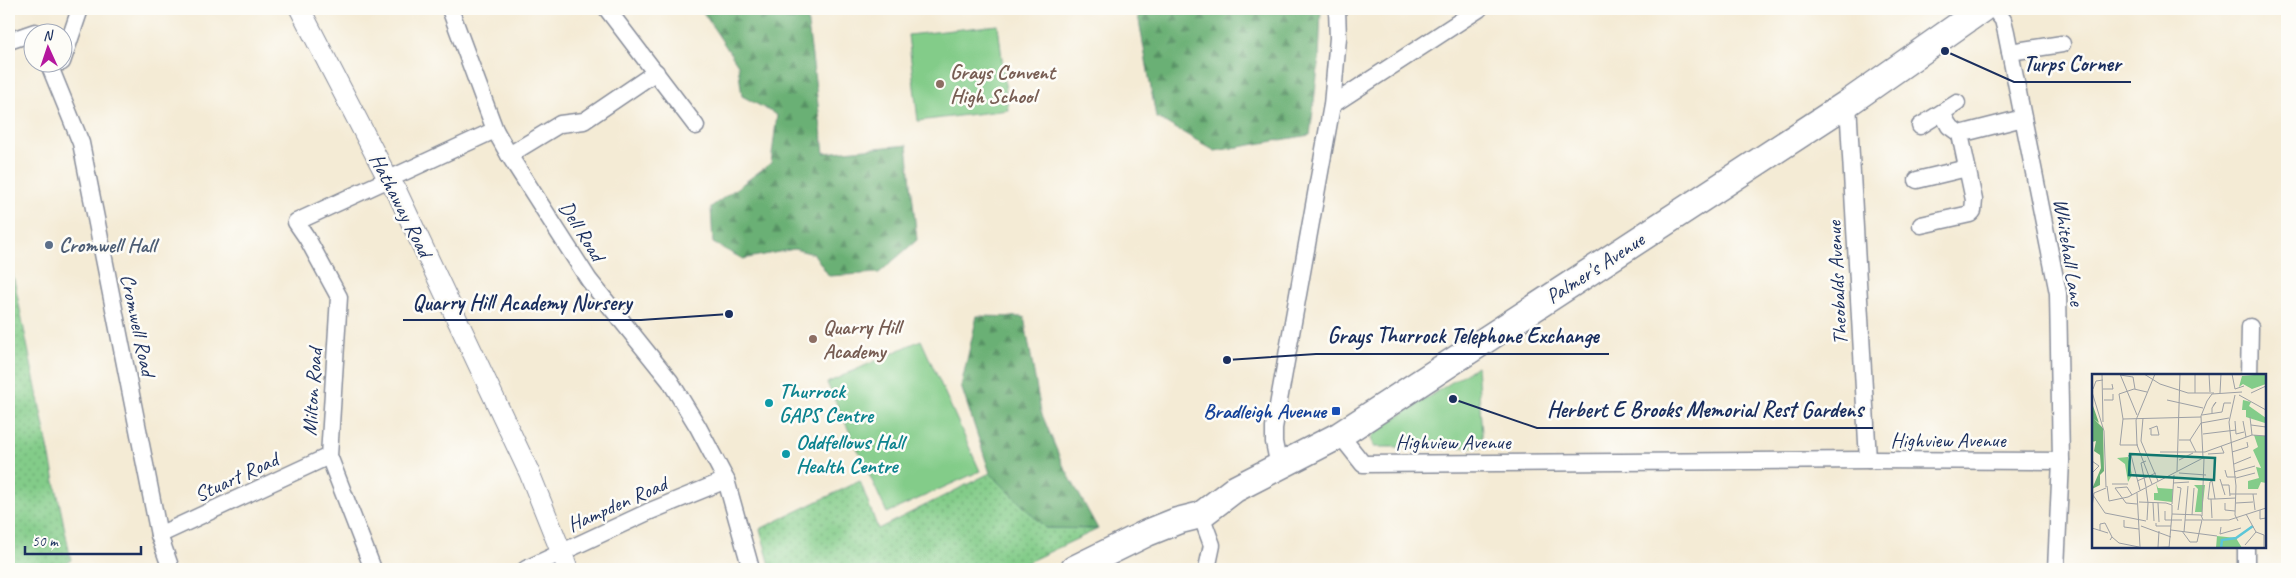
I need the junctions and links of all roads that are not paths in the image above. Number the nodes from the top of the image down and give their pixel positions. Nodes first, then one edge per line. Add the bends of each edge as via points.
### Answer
1 (80, 9) edge
2 (300, 9) edge
3 (450, 9) edge
4 (607, 9) edge
5 (1337, 9) edge
6 (1479, 9) edge
7 (1982, 9) edge
8 (1994, 9) edge
9 (72, 33) edge
10 (22, 36) edge
11 (9, 41) edge
12 (2062, 44) dead end
13 (2010, 52) junction
14 (52, 72) edge
15 (59, 72) edge
16 (656, 72) junction
17 (56, 83) junction
18 (1848, 102) junction
19 (1957, 103) dead end
20 (1332, 105) junction
21 (1942, 113) junction
22 (2023, 118) junction
23 (696, 126) dead end
24 (1920, 126) dead end
25 (495, 130) junction
26 (1960, 134) junction
27 (509, 154) junction
28 (1967, 168) junction
29 (388, 179) junction
30 (1917, 180) dead end
31 (1921, 225) dead end
32 (2250, 327) dead end
33 (2249, 374) edge
34 (1340, 435) junction
35 (329, 456) junction
36 (1868, 460) junction
37 (2061, 461) junction
38 (1279, 467) junction
39 (726, 480) junction
40 (1201, 515) junction
41 (159, 536) junction
42 (2246, 548) edge
43 (565, 560) edge
44 (171, 569) edge
45 (373, 569) edge
46 (526, 569) edge
47 (752, 569) edge
48 (1074, 569) edge
49 (1208, 569) edge
50 (2056, 569) edge
51 (2246, 569) edge

1 - 9 street
2 - 29 street, Hathaway Road
3 - 25 street, Dell Road
4 - 16 street
5 - 20 street via 1338,38
6 - 20 street
7 - 18 main road, Palmer's Avenue
8 - 13 street, Whitehall Lane via 2003,20
10 - 11 street
12 - 13 street
13 - 22 street, Whitehall Lane
14 - 17 street, Cromwell Road
15 - 17 street
16 - 23 street
16 - 27 street via 584,122 560,124
17 - 41 street, Cromwell Road via 80,143
18 - 34 main road, Palmer's Avenue
18 - 36 street, Theobalds Avenue
19 - 21 street
20 - 38 street via 1274,428
21 - 24 street
21 - 26 street
22 - 26 street
22 - 37 street, Whitehall Lane via 2058,293
25 - 27 street, Dell Road
25 - 29 street
26 - 28 street
27 - 39 street, Dell Road via 589,280 670,381
28 - 30 street
28 - 31 street via 1974,200 1973,211
29 - 35 street, Milton Road via 296,222 339,297
29 - 43 street, Hathaway Road via 529,472
32 - 33 street
34 - 36 street, Highview Avenue via 1363,464
34 - 38 main road, Palmer's Avenue
35 - 41 street, Stuart Road
35 - 45 street, Milton Road
36 - 37 street, Highview Avenue
37 - 50 street, Whitehall Lane
38 - 40 main road, Palmer's Avenue via 1235,490
39 - 43 street, Hampden Road via 648,512
39 - 47 street, Dell Road
40 - 48 main road, Palmer's Avenue via 1147,533
40 - 49 street via 1212,546
41 - 44 street, Cromwell Road
42 - 51 street
43 - 46 street, Hampden Road

